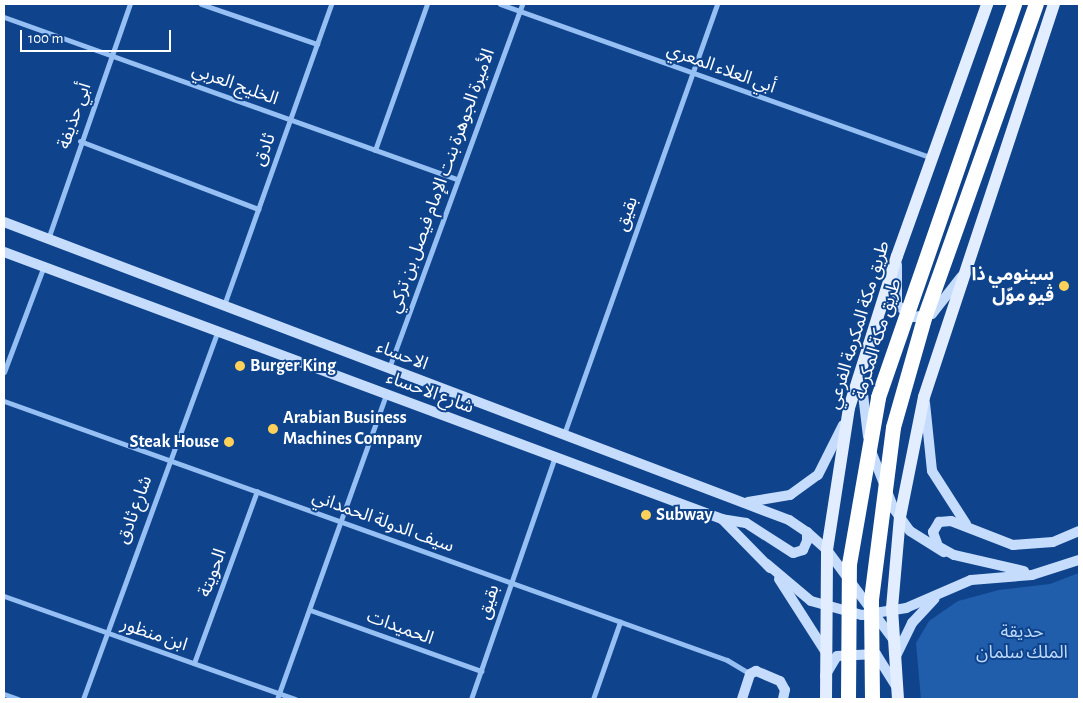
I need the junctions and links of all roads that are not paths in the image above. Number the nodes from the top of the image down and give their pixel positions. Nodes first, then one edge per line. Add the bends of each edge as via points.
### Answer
1 (130, 4) edge
2 (201, 4) edge
3 (331, 4) edge
4 (427, 4) edge
5 (500, 4) edge
6 (522, 4) edge
7 (718, 4) edge
8 (987, 4) edge
9 (1014, 4) edge
10 (1036, 4) edge
11 (1054, 4) edge
12 (520, 11) junction
13 (4, 17) edge
14 (317, 44) junction
15 (111, 55) junction
16 (692, 73) junction
17 (290, 119) junction
18 (80, 141) junction
19 (375, 150) junction
20 (934, 158) junction
21 (457, 179) junction
22 (258, 209) junction
23 (4, 222) edge
24 (48, 239) junction
25 (4, 252) edge
26 (897, 256) junction
27 (43, 268) junction
28 (962, 276) junction
29 (224, 305) junction
30 (217, 331) junction
31 (389, 368) junction
32 (4, 372) edge
33 (860, 373) junction
34 (386, 394) junction
35 (924, 397) junction
36 (4, 401) edge
37 (850, 408) junction
38 (563, 434) junction
39 (555, 457) junction
40 (168, 458) junction
41 (256, 491) junction
42 (742, 502) junction
43 (900, 517) junction
44 (722, 519) junction
45 (341, 521) junction
46 (966, 524) junction
47 (807, 532) junction
48 (1079, 532) edge
49 (827, 550) junction
50 (954, 555) junction
51 (1079, 560) edge
52 (767, 564) junction
53 (1044, 571) junction
54 (510, 583) junction
55 (4, 596) edge
56 (936, 596) junction
57 (825, 606) junction
58 (310, 610) junction
59 (892, 611) junction
60 (871, 614) junction
61 (620, 622) junction
62 (106, 633) junction
63 (895, 642) junction
64 (825, 651) junction
65 (896, 656) junction
66 (194, 663) junction
67 (481, 671) junction
68 (750, 674) junction
69 (825, 676) junction
70 (4, 694) edge
71 (897, 694) edge
72 (278, 696) edge
73 (18, 699) edge
74 (83, 699) edge
75 (295, 699) edge
76 (472, 699) edge
77 (593, 699) edge
78 (742, 699) edge
79 (783, 699) edge
80 (826, 699) edge
81 (848, 699) edge
82 (872, 699) edge

1 - 15 street, أبي حذيفة
2 - 14 street
3 - 14 street, ثادق
4 - 19 street
5 - 12 street, أبي العلاء المعري
6 - 12 street, الأميرة الجوهرة بنت الإمام فيصل بن تركي
7 - 16 street, بقيق
8 - 20 main road, طريق مكة المكرمة الفرعي
9 - 81 highway, طريق مكة المكرمة, bridge via 878,397 849,564
10 - 82 highway, bridge via 925,315 893,427 870,599
11 - 28 main road
12 - 16 street, أبي العلاء المعري
12 - 21 street, الأميرة الجوهرة بنت الإمام فيصل بن تركي
13 - 15 street, الخليج العربي
14 - 17 street, ثادق
15 - 17 street, الخليج العربي
15 - 18 street, أبي حذيفة
16 - 20 street, أبي العلاء المعري
16 - 38 street, بقيق
17 - 19 street, الخليج العربي
17 - 22 street, ثادق
18 - 22 street
18 - 24 street, أبي حذيفة
19 - 21 street, الخليج العربي
20 - 26 main road, طريق مكة المكرمة الفرعي
21 - 31 street, الأميرة الجوهرة بنت الإمام فيصل بن تركي
22 - 29 street, ثادق
23 - 24 main road, الاحساء
24 - 29 main road, الاحساء
25 - 27 main road, شارع الاحساء
26 - 28 main road via 897,305 914,317 932,314
26 - 33 main road, طريق مكة المكرمة الفرعي
27 - 30 main road, شارع الاحساء
27 - 32 street
28 - 35 main road
29 - 31 main road, الاحساء
30 - 34 main road, شارع الاحساء
30 - 40 street, شارع ثادق
31 - 38 main road, الاحساء
33 - 37 main road, طريق مكة المكرمة الفرعي
33 - 43 main road via 873,460
34 - 39 main road, شارع الاحساء
34 - 45 street
35 - 43 main road
35 - 46 main road via 932,471
36 - 40 street, سيف الدولة الحمداني
37 - 42 main road via 818,476 790,495
37 - 49 main road, طريق مكة المكرمة الفرعي
38 - 42 main road, الاحساء
39 - 44 main road, شارع الاحساء
39 - 54 street, بقيق
40 - 41 street, سيف الدولة الحمداني
40 - 62 street, شارع ثادق
41 - 45 street, سيف الدولة الحمداني
41 - 66 street, الحويتة
42 - 47 main road, الاحساء via 789,520
43 - 50 main road via 932,548
43 - 59 main road
44 - 47 main road, شارع الاحساء via 746,523 794,552 803,550
44 - 52 main road
45 - 54 street, سيف الدولة الحمداني
45 - 58 street
46 - 48 main road via 1013,545 1053,542
46 - 50 main road via 939,522 933,532 938,546
47 - 49 main road
49 - 57 main road, طريق مكة المكرمة الفرعي
49 - 60 main road
50 - 53 main road via 1020,571
51 - 53 main road
52 - 57 main road via 810,601
52 - 64 main road
53 - 56 main road via 971,580
54 - 61 street, سيف الدولة الحمداني
54 - 67 street, بقيق
55 - 62 street, ابن منظور
56 - 59 main road
56 - 65 main road via 912,623
57 - 60 main road
57 - 64 main road, طريق مكة المكرمة الفرعي
58 - 67 street, الحميدات
58 - 72 street
59 - 60 main road
59 - 63 main road
60 - 63 main road
61 - 68 street, سيف الدولة الحمداني via 727,660
61 - 77 street
62 - 66 street, ابن منظور
62 - 74 street, شارع ثادق
63 - 65 main road
64 - 69 main road, طريق مكة المكرمة الفرعي
65 - 71 main road
66 - 72 street, ابن منظور
67 - 76 street, بقيق
68 - 78 main road
68 - 79 main road via 764,672 780,681 785,690
69 - 71 main road via 837,656 876,654
69 - 80 main road, طريق مكة المكرمة الفرعي
70 - 73 street
72 - 75 street, ابن منظور

